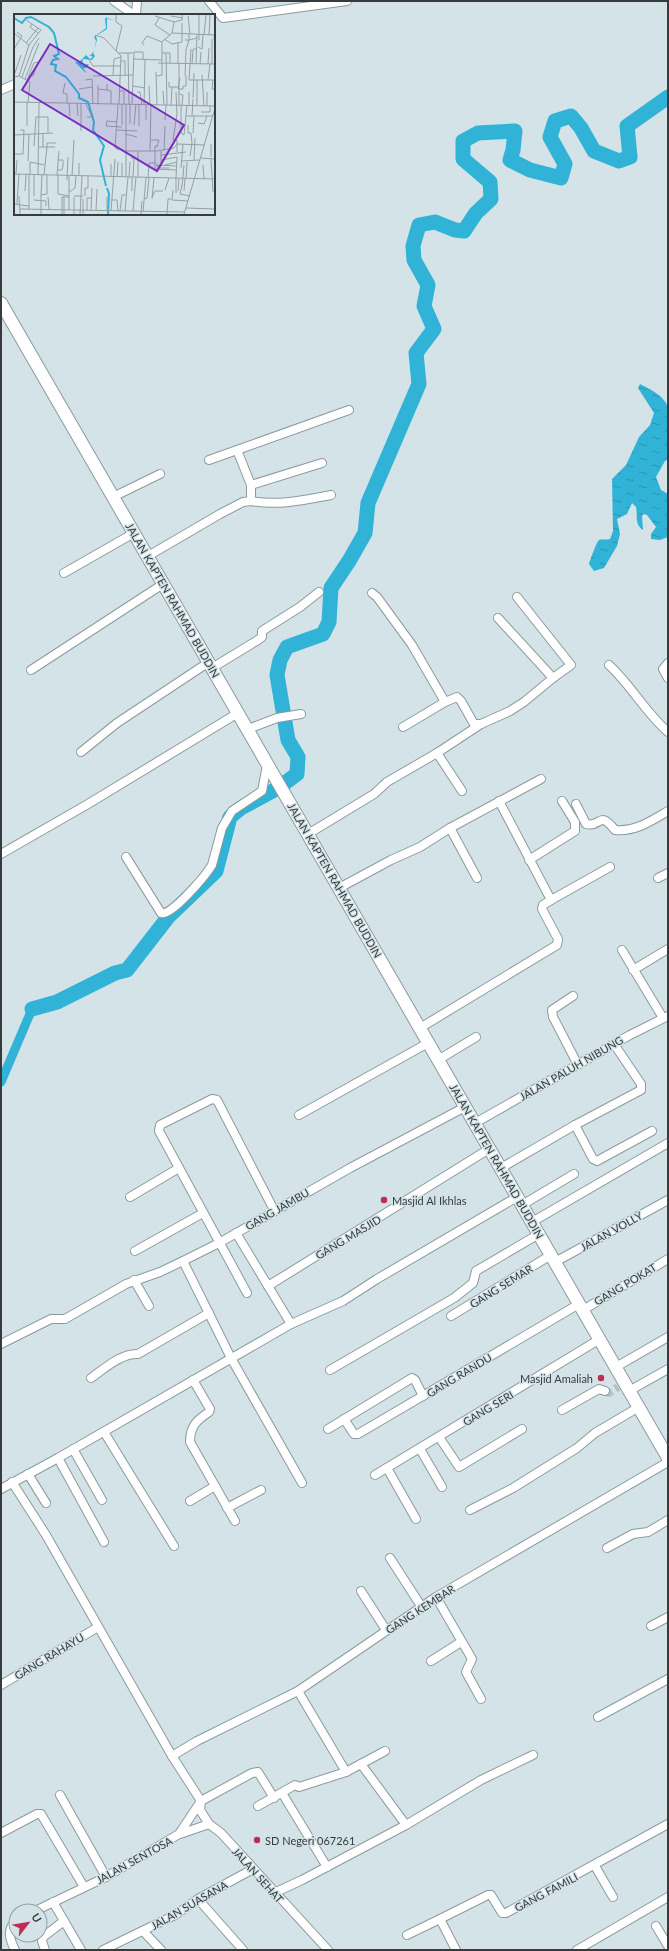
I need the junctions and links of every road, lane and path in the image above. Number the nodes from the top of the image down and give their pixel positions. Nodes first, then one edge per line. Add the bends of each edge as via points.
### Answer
1 (114, 1) edge
2 (137, 1) edge
3 (209, 1) edge
4 (348, 1) edge
5 (134, 14) edge
6 (135, 14) edge
7 (14, 84) edge
8 (1, 90) edge
9 (1, 303) edge
10 (349, 410) dead end
11 (237, 450) junction
12 (209, 460) dead end
13 (322, 463) dead end
14 (160, 474) dead end
15 (251, 485) junction
16 (331, 494) dead end
17 (113, 497) junction
18 (251, 501) junction
19 (134, 533) junction
20 (148, 556) junction
21 (64, 573) dead end
22 (163, 584) junction
23 (319, 592) dead end
24 (372, 593) dead end
25 (517, 597) dead end
26 (498, 618) dead end
27 (668, 663) edge
28 (210, 665) junction
29 (611, 666) dead end
30 (31, 670) dead end
31 (553, 678) junction
32 (668, 678) edge
33 (444, 702) junction
34 (238, 713) junction
35 (301, 714) dead end
36 (481, 724) junction
37 (403, 727) dead end
38 (248, 730) junction
39 (668, 732) edge
40 (81, 752) dead end
41 (437, 753) junction
42 (268, 765) junction
43 (541, 779) dead end
44 (462, 791) dead end
45 (499, 801) junction
46 (562, 801) dead end
47 (576, 804) dead end
48 (668, 812) edge
49 (450, 828) junction
50 (308, 834) junction
51 (1, 854) edge
52 (126, 857) dead end
53 (529, 860) junction
54 (610, 867) dead end
55 (668, 873) edge
56 (477, 878) dead end
57 (658, 878) dead end
58 (339, 888) junction
59 (551, 900) junction
60 (668, 949) edge
61 (622, 950) dead end
62 (633, 970) junction
63 (573, 996) dead end
64 (666, 1017) edge
65 (420, 1028) junction
66 (476, 1037) dead end
67 (428, 1043) junction
68 (616, 1043) junction
69 (438, 1060) junction
70 (578, 1065) junction
71 (465, 1107) junction
72 (299, 1115) dead end
73 (475, 1123) junction
74 (575, 1125) junction
75 (652, 1131) dead end
76 (668, 1143) edge
77 (489, 1149) junction
78 (179, 1168) junction
79 (501, 1168) junction
80 (574, 1174) dead end
81 (130, 1197) dead end
82 (668, 1200) edge
83 (520, 1201) junction
84 (274, 1210) junction
85 (204, 1213) junction
86 (532, 1222) junction
87 (236, 1233) junction
88 (539, 1234) junction
89 (219, 1243) junction
90 (135, 1251) dead end
91 (553, 1258) junction
92 (668, 1259) edge
93 (183, 1262) junction
94 (134, 1280) junction
95 (268, 1286) junction
96 (247, 1293) dead end
97 (149, 1306) dead end
98 (581, 1307) junction
99 (209, 1313) junction
100 (451, 1316) dead end
101 (291, 1324) junction
102 (668, 1337) edge
103 (600, 1339) junction
104 (1, 1344) edge
105 (231, 1358) junction
106 (616, 1367) junction
107 (668, 1369) edge
108 (330, 1370) dead end
109 (91, 1378) dead end
110 (193, 1380) junction
111 (624, 1387) junction
112 (605, 1391) tunnel mouth
113 (423, 1396) junction
114 (639, 1407) junction
115 (562, 1410) dead end
116 (344, 1419) junction
117 (328, 1429) dead end
118 (522, 1429) dead end
119 (104, 1432) junction
120 (439, 1437) junction
121 (420, 1449) junction
122 (73, 1450) junction
123 (667, 1456) edge
124 (58, 1458) junction
125 (387, 1468) junction
126 (28, 1474) junction
127 (375, 1475) dead end
128 (12, 1482) junction
129 (302, 1483) dead end
130 (215, 1486) junction
131 (442, 1486) dead end
132 (1, 1489) edge
133 (260, 1490) dead end
134 (102, 1500) dead end
135 (190, 1501) dead end
136 (46, 1503) dead end
137 (227, 1508) junction
138 (470, 1510) dead end
139 (416, 1519) dead end
140 (668, 1520) edge
141 (235, 1521) dead end
142 (104, 1542) dead end
143 (174, 1546) dead end
144 (607, 1548) dead end
145 (390, 1558) dead end
146 (362, 1591) dead end
147 (436, 1597) junction
148 (421, 1606) junction
149 (668, 1617) edge
150 (651, 1626) dead end
151 (98, 1627) junction
152 (386, 1630) junction
153 (461, 1642) junction
154 (431, 1661) dead end
155 (668, 1679) edge
156 (1, 1685) edge
157 (298, 1691) junction
158 (481, 1699) dead end
159 (598, 1717) dead end
160 (385, 1751) dead end
161 (533, 1755) dead end
162 (172, 1756) junction
163 (361, 1764) junction
164 (346, 1772) junction
165 (282, 1793) junction
166 (60, 1795) dead end
167 (274, 1798) junction
168 (200, 1801) junction
169 (258, 1806) dead end
170 (209, 1824) junction
171 (668, 1824) edge
172 (406, 1825) junction
173 (1, 1833) edge
174 (179, 1834) junction
175 (595, 1866) junction
176 (327, 1867) junction
177 (253, 1869) junction
178 (106, 1877) junction
179 (84, 1887) junction
180 (274, 1893) junction
181 (613, 1897) dead end
182 (668, 1897) edge
183 (198, 1899) junction
184 (53, 1902) junction
185 (48, 1905) edge
186 (440, 1919) junction
187 (64, 1921) junction
188 (656, 1926) dead end
189 (143, 1931) junction
190 (407, 1935) dead end
191 (668, 1946) edge
192 (46, 1950) edge
193 (80, 1950) edge
194 (103, 1950) edge
195 (161, 1950) edge
196 (243, 1950) edge
197 (328, 1950) edge
198 (456, 1950) edge
199 (577, 1950) edge

1 - 5 street
2 - 6 street
3 - 4 street via 223,18
7 - 8 street
9 - 17 main road, JALAN KAPTEN RAHMAD BUDDIN
10 - 11 street
11 - 12 street
11 - 15 street
13 - 15 street
14 - 17 street
15 - 18 street
16 - 18 street via 280,503
17 - 19 main road, JALAN KAPTEN RAHMAD BUDDIN
18 - 20 street via 243,502 220,514
19 - 20 main road, JALAN KAPTEN RAHMAD BUDDIN
19 - 21 street
20 - 22 main road, JALAN KAPTEN RAHMAD BUDDIN
22 - 28 main road, JALAN KAPTEN RAHMAD BUDDIN
22 - 30 street
23 - 28 street via 262,631 262,637 258,640
24 - 33 street via 412,645
25 - 31 street via 571,665
26 - 31 street
27 - 32 street via 663,669
28 - 34 main road, JALAN KAPTEN RAHMAD BUDDIN
28 - 40 street via 117,723
29 - 39 street
31 - 36 street via 510,711
33 - 36 street via 457,697 474,724
33 - 37 street
34 - 38 main road, JALAN KAPTEN RAHMAD BUDDIN
34 - 51 street
35 - 38 street via 277,718
36 - 41 street
38 - 42 main road, JALAN KAPTEN RAHMAD BUDDIN
41 - 44 street
41 - 50 street via 387,782 374,794
42 - 50 main road, JALAN KAPTEN RAHMAD BUDDIN
42 - 52 street via 262,791 234,809 225,822 212,866 198,884 167,913 161,914
43 - 45 street
45 - 49 street
45 - 53 street
46 - 53 street via 575,822 575,831
47 - 48 street via 586,824 604,819 615,830 624,831 636,828
49 - 56 street
49 - 58 street via 420,848 391,860
50 - 58 main road, JALAN KAPTEN RAHMAD BUDDIN
53 - 59 street
54 - 59 street
55 - 57 street
58 - 65 main road, JALAN KAPTEN RAHMAD BUDDIN
59 - 65 street via 543,904 542,909 558,939 557,945
60 - 62 street
61 - 62 street
62 - 64 street
63 - 70 street via 552,1010 553,1017
64 - 68 street, JALAN PALUH NIBUNG
65 - 67 main road, JALAN KAPTEN RAHMAD BUDDIN
66 - 69 street
67 - 69 main road, JALAN KAPTEN RAHMAD BUDDIN
67 - 72 street
68 - 70 street, JALAN PALUH NIBUNG
68 - 74 street via 641,1090
69 - 71 main road, JALAN KAPTEN RAHMAD BUDDIN
70 - 73 street, JALAN PALUH NIBUNG
71 - 73 main road, JALAN KAPTEN RAHMAD BUDDIN
71 - 84 street, GANG JAMBU
73 - 77 main road, JALAN KAPTEN RAHMAD BUDDIN
74 - 75 street via 593,1159 597,1161
74 - 79 street
76 - 86 street
77 - 79 main road, JALAN KAPTEN RAHMAD BUDDIN
77 - 95 street, GANG MASJID
78 - 81 street
78 - 84 street via 159,1131 160,1125 212,1099 217,1100
78 - 85 street
79 - 83 main road, JALAN KAPTEN RAHMAD BUDDIN
80 - 83 street
82 - 91 street, JALAN VOLLY
83 - 86 main road, JALAN KAPTEN RAHMAD BUDDIN
83 - 101 street via 377,1279 343,1301
84 - 87 street, GANG JAMBU
85 - 89 street
85 - 90 street
86 - 88 main road, JALAN KAPTEN RAHMAD BUDDIN
87 - 89 street, GANG JAMBU
87 - 95 street
88 - 91 main road, JALAN KAPTEN RAHMAD BUDDIN
88 - 108 street via 476,1272 473,1283 454,1298
89 - 93 street, GANG JAMBU
89 - 96 street
91 - 98 main road, JALAN KAPTEN RAHMAD BUDDIN
91 - 100 street, GANG SEMAR
92 - 98 street, GANG POKAT
93 - 94 street, GANG JAMBU
93 - 99 street
94 - 97 street
94 - 104 street, GANG JAMBU via 65,1319 50,1319
95 - 101 street
98 - 103 main road, JALAN KAPTEN RAHMAD BUDDIN
98 - 113 street, GANG RANDU
99 - 105 street
99 - 109 street via 138,1354 131,1354 118,1360
101 - 105 street
102 - 106 street
103 - 106 main road, JALAN KAPTEN RAHMAD BUDDIN
103 - 120 street, GANG SERI
105 - 110 street
105 - 129 street
106 - 111 main road, JALAN KAPTEN RAHMAD BUDDIN
107 - 111 street
110 - 119 street
110 - 130 street via 210,1409 195,1421 190,1442
111 - 114 main road, JALAN KAPTEN RAHMAD BUDDIN
112 - 115 street via 599,1389
113 - 116 street, GANG RANDU via 358,1434 354,1434
113 - 116 street via 412,1378
114 - 123 main road, JALAN KAPTEN RAHMAD BUDDIN
114 - 138 street via 595,1433 577,1448 514,1488
116 - 117 street
118 - 120 street via 459,1467
119 - 122 street
119 - 143 street
120 - 121 street, GANG SERI
121 - 125 street, GANG SERI
121 - 131 street
122 - 124 street
122 - 134 street
123 - 147 street, GANG KEMBAR
124 - 126 street
124 - 142 street
125 - 127 street, GANG SERI
125 - 139 street
126 - 128 street
126 - 136 street
128 - 132 street
128 - 151 street via 46,1535
130 - 135 street
130 - 137 street
133 - 137 street
137 - 141 street
140 - 144 street via 648,1532 633,1534
145 - 148 street
146 - 152 street
147 - 148 street, GANG KEMBAR
147 - 153 street
148 - 152 street, GANG KEMBAR
149 - 150 street
151 - 156 street, GANG RAHAYU
151 - 162 street
152 - 157 street, GANG KEMBAR
153 - 154 street
153 - 158 street via 472,1660 466,1672
155 - 159 street
157 - 162 street, GANG KEMBAR
157 - 164 street
160 - 163 street
161 - 172 street via 482,1780
162 - 168 street
163 - 164 street
163 - 172 street
164 - 165 street via 299,1787 295,1786
165 - 167 street
165 - 176 street
166 - 178 street
167 - 168 street via 260,1774 255,1772
167 - 169 street
168 - 170 street via 200,1810
168 - 174 street, JALAN SENTOSA
170 - 174 street
170 - 177 street, JALAN SEHAT via 221,1833
171 - 175 street, GANG FAMILI
172 - 176 street
173 - 179 street via 39,1813
174 - 178 street, JALAN SENTOSA
175 - 181 street
175 - 186 street, GANG FAMILI via 506,1913 502,1913 488,1894
176 - 180 street
177 - 180 street, JALAN SEHAT
177 - 183 street, JALAN SUASANA
178 - 179 street, JALAN SENTOSA
179 - 184 street, JALAN SENTOSA
180 - 197 street, JALAN SEHAT
182 - 199 street
183 - 189 street, JALAN SUASANA via 175,1915
183 - 196 street
184 - 185 street, JALAN SENTOSA
184 - 187 street
186 - 190 street
186 - 198 street
187 - 192 street via 43,1937
187 - 193 street
188 - 191 street
189 - 194 street, JALAN SUASANA
189 - 195 street

